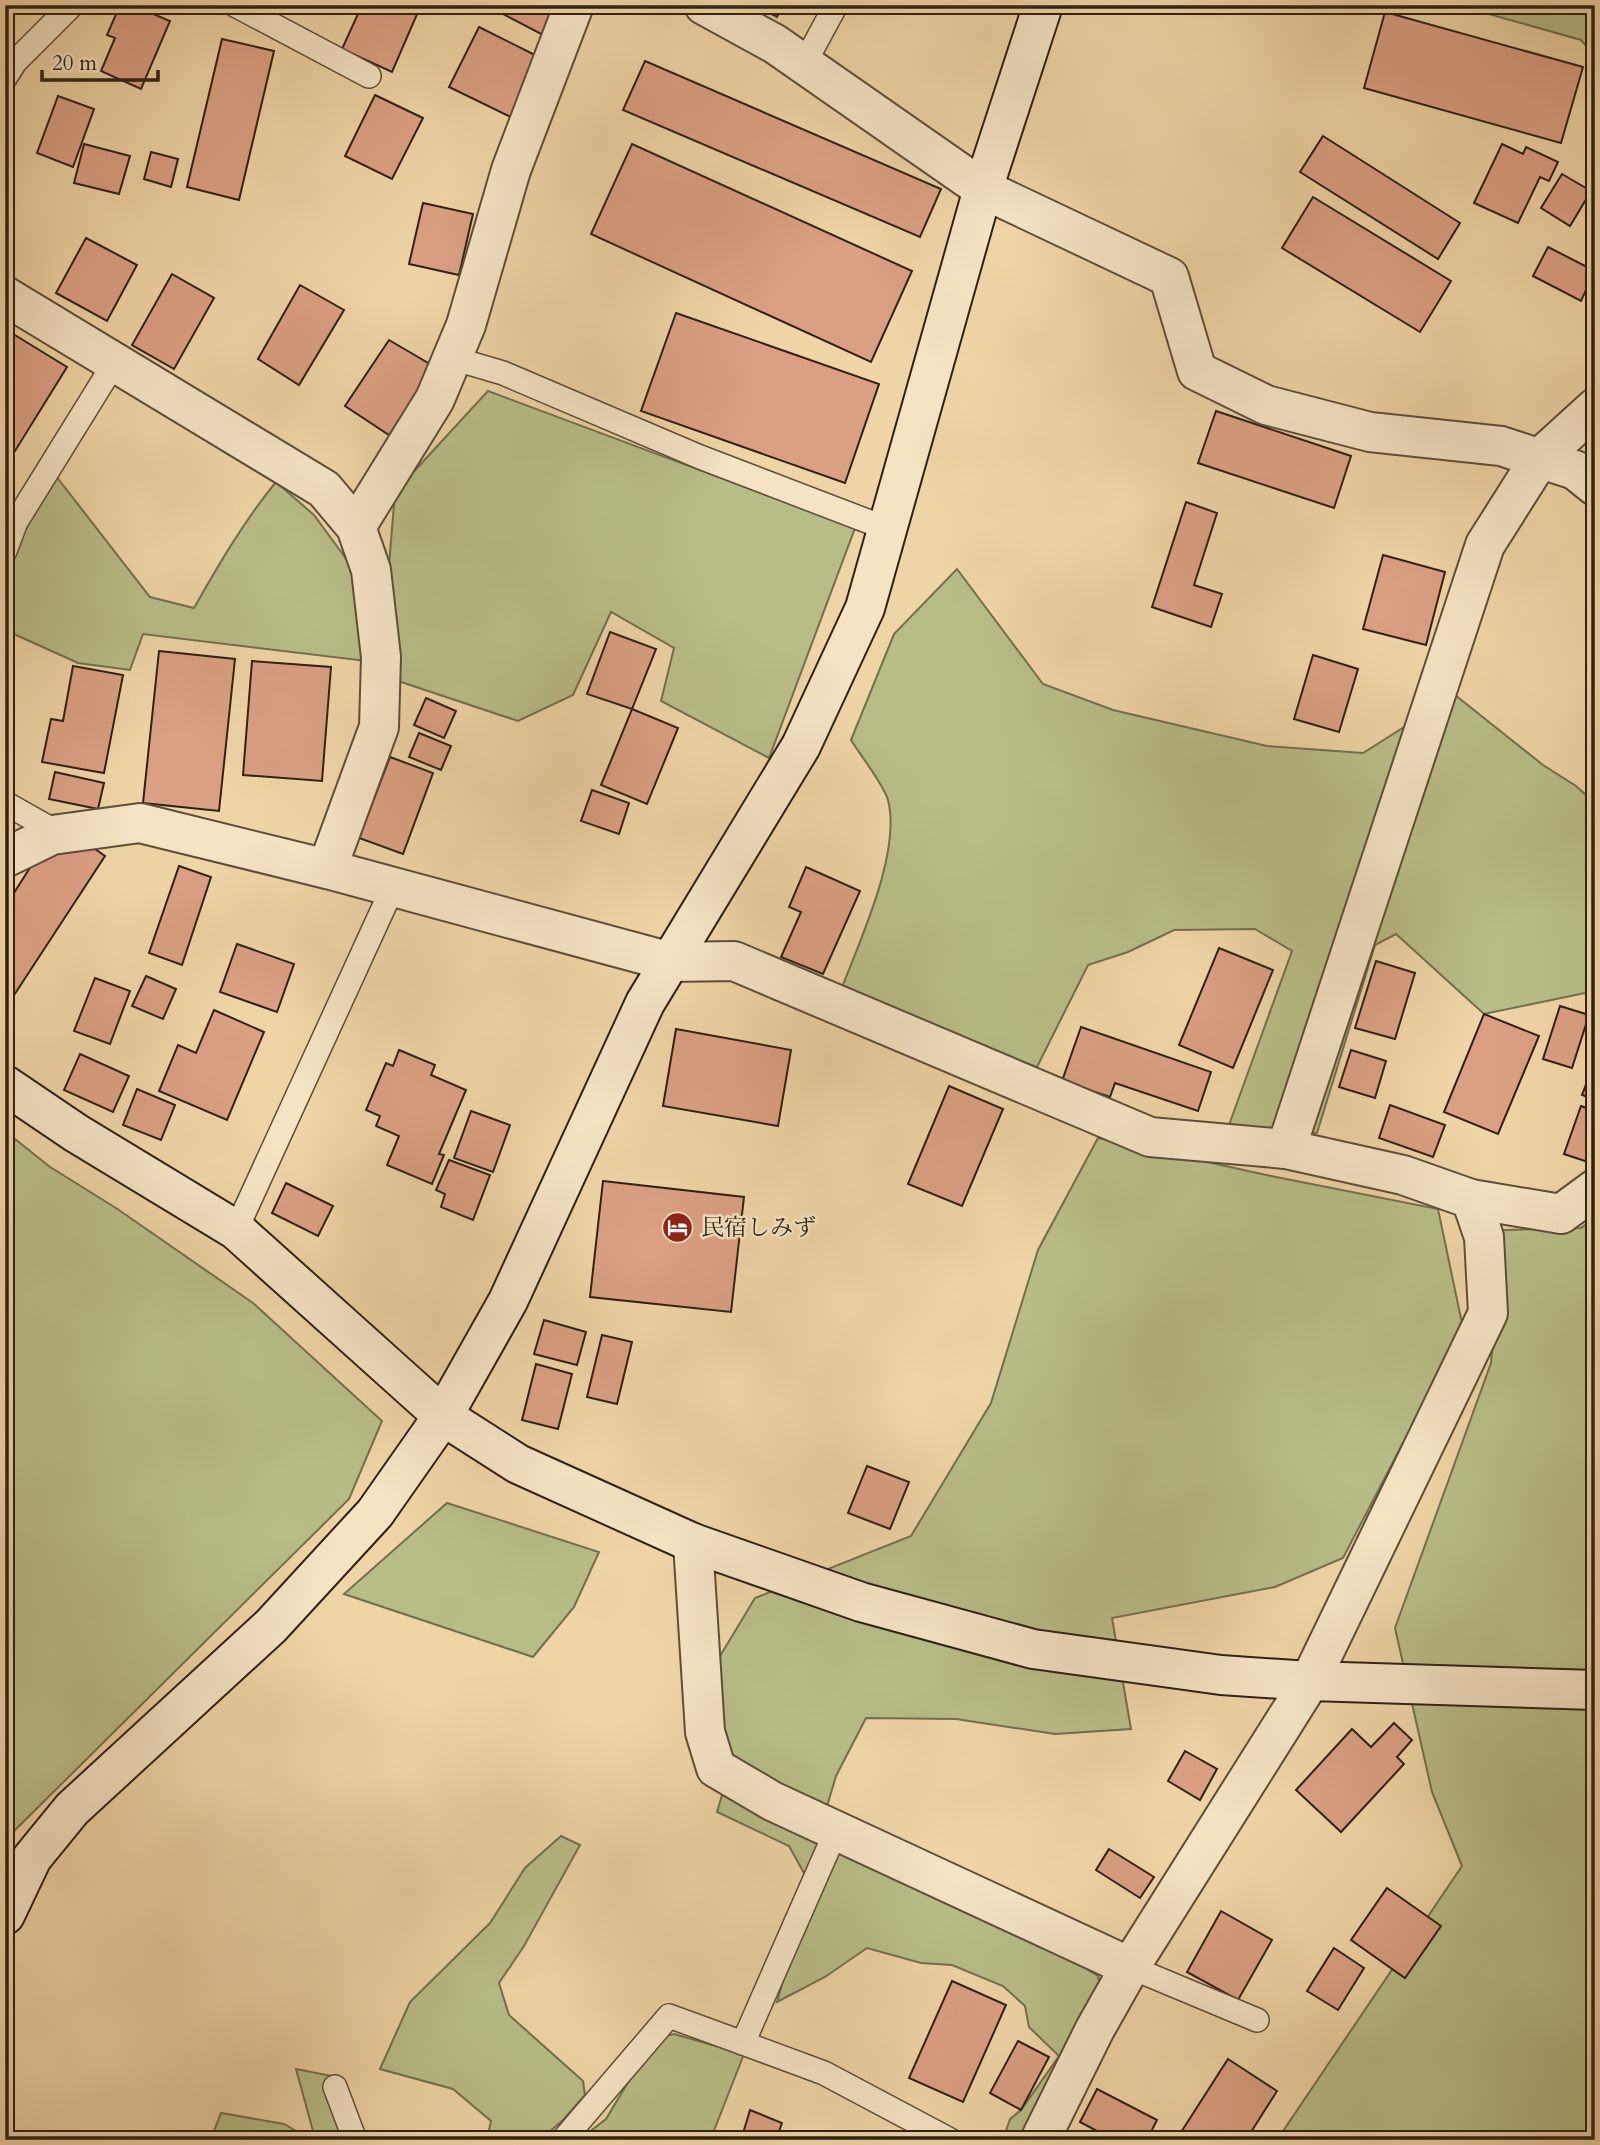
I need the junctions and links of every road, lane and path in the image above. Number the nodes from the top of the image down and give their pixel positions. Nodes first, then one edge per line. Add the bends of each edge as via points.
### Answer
1 (72, 5) edge
2 (235, 5) edge
3 (574, 5) edge
4 (704, 5) edge
5 (836, 5) edge
6 (1044, 5) edge
7 (804, 64) junction
8 (369, 76) dead end
9 (5, 78) edge
10 (983, 189) junction
11 (5, 296) edge
12 (452, 358) junction
13 (115, 362) junction
14 (1595, 408) edge
15 (1540, 458) junction
16 (1595, 486) edge
17 (356, 527) junction
18 (888, 529) junction
19 (5, 551) edge
20 (5, 803) edge
21 (60, 834) junction
22 (5, 858) edge
23 (327, 869) junction
24 (393, 887) junction
25 (671, 962) junction
26 (5, 1085) edge
27 (1286, 1149) junction
28 (1595, 1189) edge
29 (1471, 1199) junction
30 (236, 1230) junction
31 (443, 1416) junction
32 (693, 1543) junction
33 (1310, 1681) junction
34 (1595, 1690) edge
35 (836, 1831) junction
36 (5, 1914) edge
37 (1130, 1967) junction
38 (1257, 2020) dead end
39 (743, 2043) junction
40 (335, 2087) dead end
41 (355, 2140) edge
42 (562, 2140) edge
43 (950, 2140) edge
44 (1040, 2140) edge

1 - 9 lane
2 - 8 lane
3 - 12 street via 511,170
4 - 7 street
5 - 7 lane
6 - 10 street
7 - 10 street
10 - 15 street via 1169,277 1197,371 1266,405 1370,432 1501,446
10 - 18 street
11 - 13 street
12 - 17 street via 435,399
12 - 18 lane via 503,373 700,457
13 - 17 street via 324,489
13 - 19 lane via 16,522
14 - 15 street
15 - 16 street via 1575,470
15 - 27 street via 1485,545
17 - 23 street via 371,570 381,657 379,727
18 - 25 street via 865,608 801,746
20 - 21 lane
21 - 22 street
21 - 23 street via 140,823
23 - 24 street
24 - 25 street
24 - 30 lane
25 - 27 street via 734,961 1150,1137
25 - 31 street via 645,1003 508,1301
26 - 30 street
27 - 29 street via 1403,1175
28 - 29 street via 1560,1214
29 - 33 street via 1484,1237 1489,1313
30 - 31 street
31 - 32 street via 518,1464
31 - 36 street via 375,1513 271,1626 72,1809 32,1858
32 - 33 street via 861,1602 1033,1649 1221,1675
32 - 35 street via 705,1732 716,1768
33 - 34 street
33 - 37 street
35 - 37 street
35 - 39 lane
37 - 38 lane
37 - 44 street
39 - 42 lane via 669,2016
39 - 43 lane via 824,2073
40 - 41 lane

